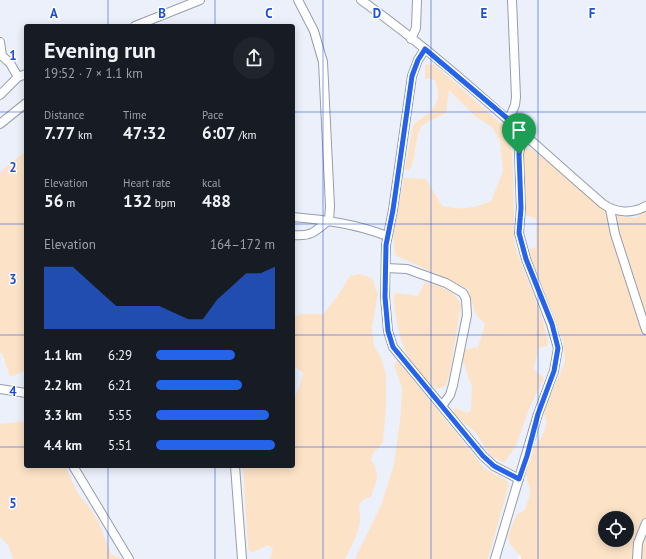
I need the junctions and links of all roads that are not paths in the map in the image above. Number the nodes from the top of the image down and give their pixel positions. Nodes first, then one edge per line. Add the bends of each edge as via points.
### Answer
1 (200, 0) edge
2 (298, 0) edge
3 (361, 0) edge
4 (417, 0) edge
5 (512, 0) edge
6 (140, 24) edge
7 (411, 39) junction
8 (0, 42) edge
9 (425, 49) junction
10 (1, 55) edge
11 (22, 76) edge
12 (0, 95) edge
13 (24, 105) edge
14 (508, 119) junction
15 (0, 124) edge
16 (526, 136) junction
17 (646, 206) edge
18 (610, 209) junction
19 (295, 217) edge
20 (329, 220) junction
21 (295, 235) edge
22 (387, 236) junction
23 (386, 268) junction
24 (646, 330) edge
25 (0, 389) edge
26 (24, 393) edge
27 (442, 406) junction
28 (74, 468) edge
29 (234, 468) edge
30 (519, 479) junction
31 (646, 523) edge
32 (129, 559) edge
33 (242, 559) edge
34 (495, 559) edge
35 (637, 559) edge

1 - 6 street
2 - 20 street via 314,30 325,72
3 - 7 street
4 - 7 street via 416,28
5 - 14 street via 516,97
7 - 9 street
8 - 10 street
9 - 14 street
9 - 22 street via 412,76
10 - 11 street
11 - 12 street
13 - 15 street
14 - 16 street
16 - 18 street
16 - 30 street via 519,154 519,233 526,259 552,324 558,348 554,371
17 - 18 street via 627,212
18 - 24 street via 615,234
19 - 20 street
20 - 21 street via 307,236
20 - 22 street
22 - 23 street
23 - 27 street via 386,317 389,340
23 - 27 street via 408,269 446,283 463,293 466,299 467,315 453,385
25 - 26 street
27 - 30 street via 489,462
28 - 32 street
29 - 33 street
30 - 34 street
31 - 35 street via 638,543

